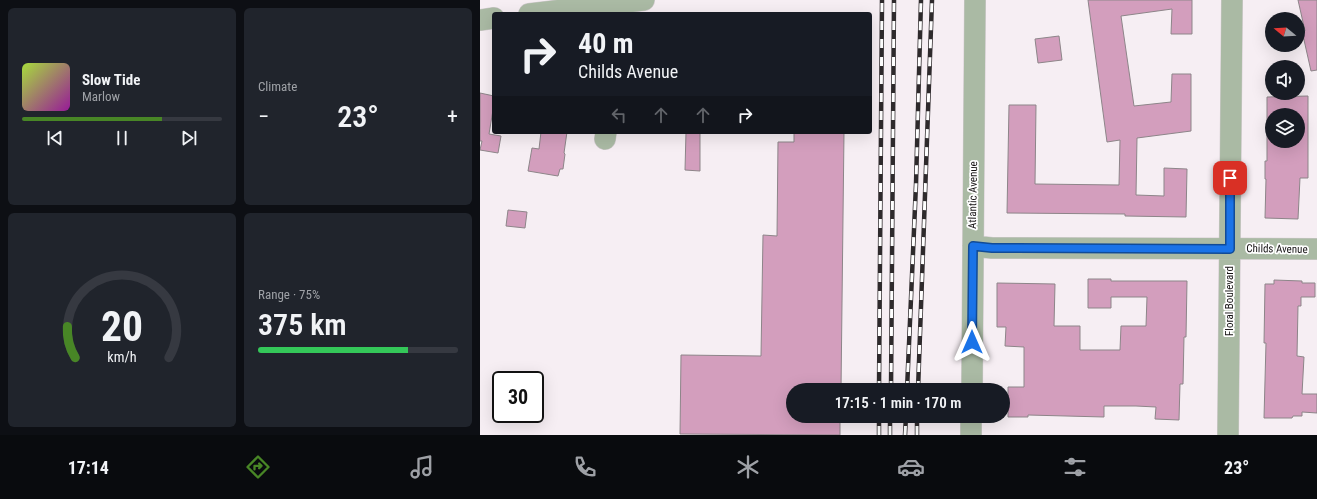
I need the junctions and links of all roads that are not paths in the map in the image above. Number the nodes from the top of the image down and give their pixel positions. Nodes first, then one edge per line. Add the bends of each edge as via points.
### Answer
1 (975, 0) edge
2 (1232, 0) edge
3 (632, 5) edge
4 (552, 12) edge
5 (492, 18) edge
6 (480, 20) edge
7 (973, 246) junction
8 (1230, 249) junction
9 (1317, 250) edge
10 (972, 383) edge
11 (971, 423) edge
12 (971, 435) edge
13 (1228, 435) edge

1 - 7 street, Atlantic Avenue
2 - 8 street, Floral Boulevard
3 - 4 street
5 - 6 street
7 - 8 street, Childs Avenue
7 - 10 street, Atlantic Avenue
8 - 9 street, Childs Avenue
8 - 13 street, Floral Boulevard
11 - 12 street

